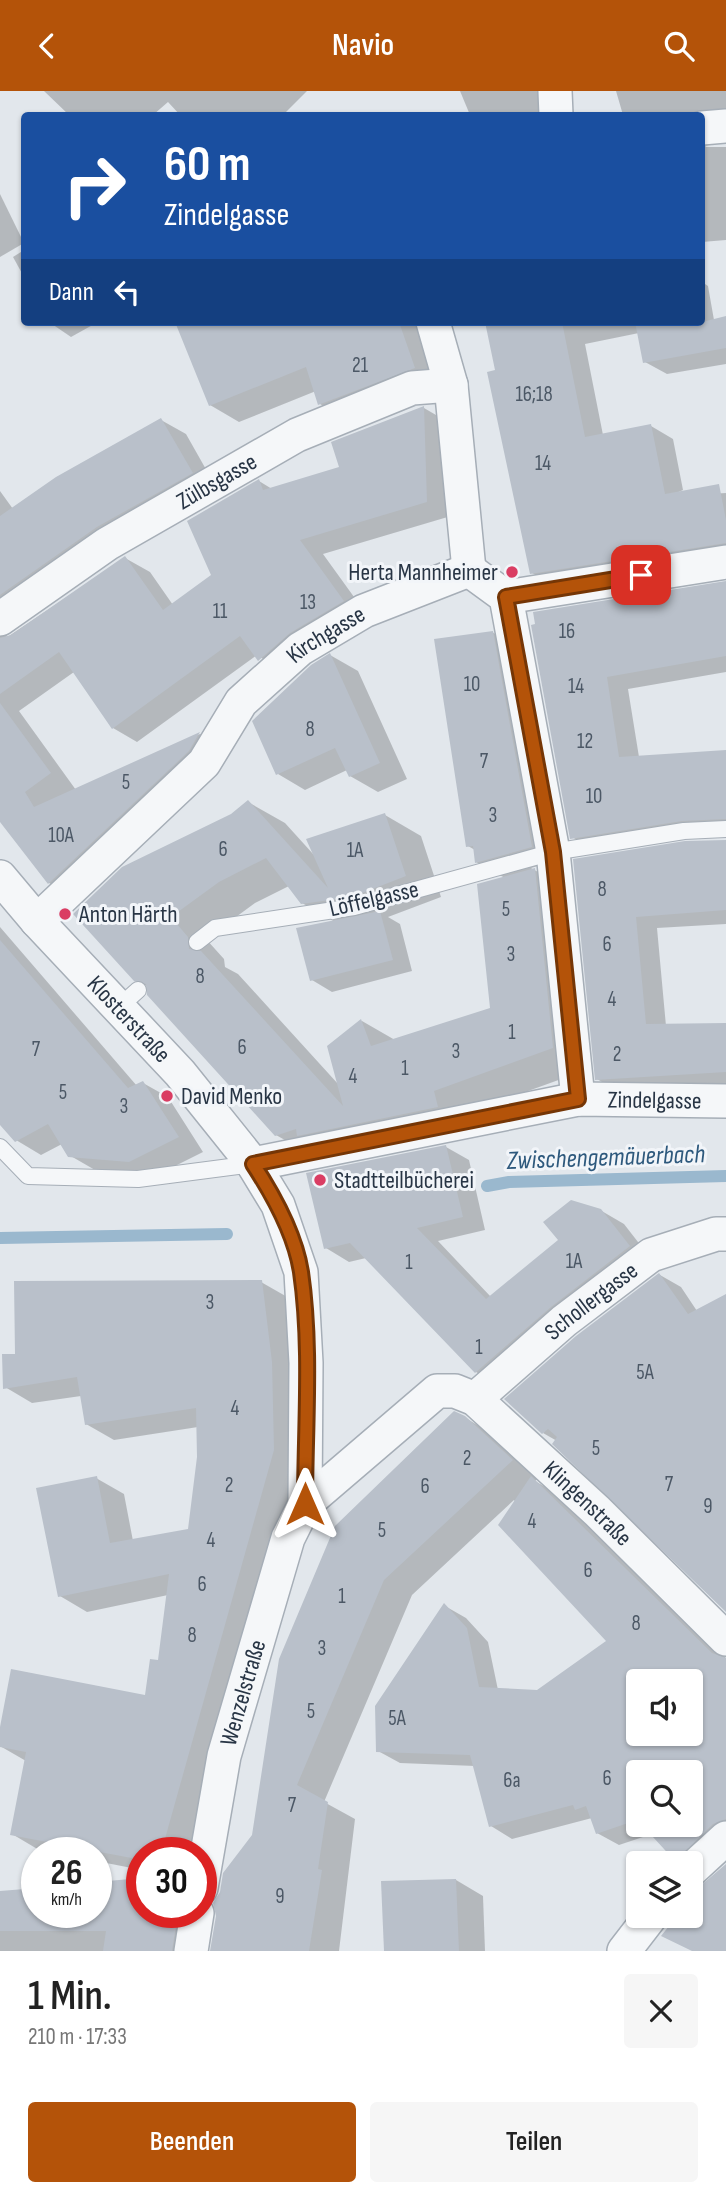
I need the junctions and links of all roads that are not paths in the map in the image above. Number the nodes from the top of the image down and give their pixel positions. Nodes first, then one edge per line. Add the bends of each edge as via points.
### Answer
1 (555, 91) edge
2 (556, 112) edge
3 (726, 126) edge
4 (705, 128) edge
5 (434, 326) edge
6 (451, 384) junction
7 (726, 562) edge
8 (469, 570) junction
9 (506, 597) junction
10 (0, 619) edge
11 (726, 829) edge
12 (553, 852) junction
13 (0, 877) edge
14 (37, 921) junction
15 (197, 942) dead end
16 (578, 1099) junction
17 (726, 1101) edge
18 (0, 1147) edge
19 (253, 1164) junction
20 (726, 1234) edge
21 (475, 1399) junction
22 (305, 1504) junction
23 (726, 1639) edge
24 (210, 1837) edge
25 (726, 1838) edge
26 (703, 1859) edge
27 (195, 1928) edge
28 (191, 1951) edge

1 - 2 street
3 - 4 street
5 - 6 street
6 - 8 street
6 - 10 street, Zülbsgasse via 412,388 297,435 107,544
7 - 9 street
8 - 9 street
8 - 14 street, Kirchgasse via 364,611 300,649 241,702 204,763
9 - 12 street
11 - 12 lane, Löffelgasse via 684,831
12 - 15 lane, Löffelgasse via 354,907 215,928
12 - 16 street
13 - 14 street, Klosterstraße
14 - 19 street, Klosterstraße via 128,999
16 - 17 street, Zindelgasse
16 - 19 street, Zindelgasse
18 - 19 lane via 29,1177 138,1179
19 - 22 street, Klosterstraße via 278,1205 301,1272
20 - 21 street, Schollergasse via 651,1255 564,1321
21 - 22 street, Klingenstraße via 455,1391 437,1391
21 - 23 street, Klingenstraße
22 - 24 street, Wenzelstraße via 288,1538 224,1756
25 - 26 street
27 - 28 street

